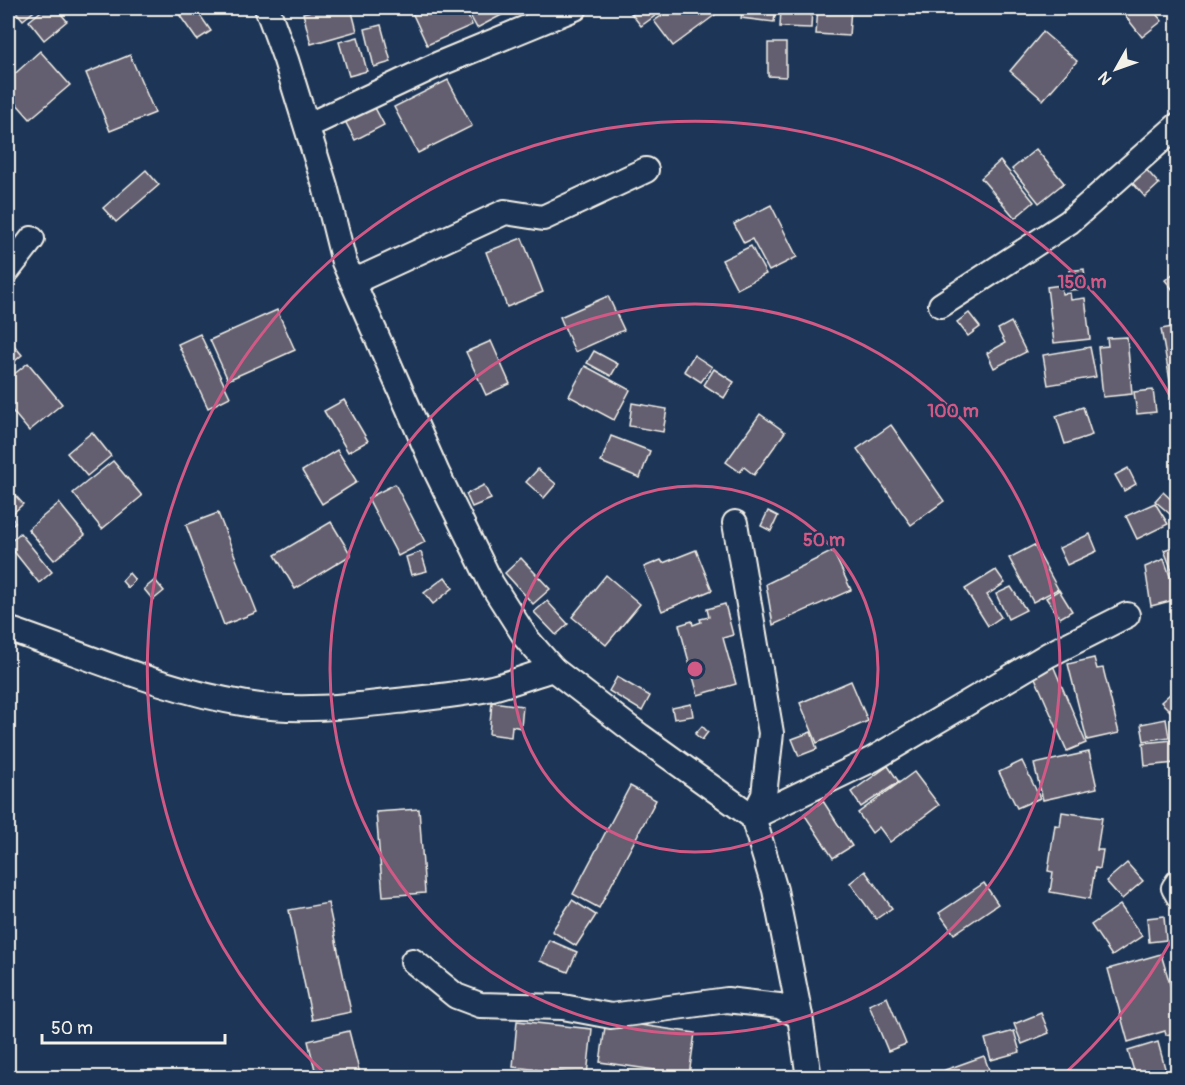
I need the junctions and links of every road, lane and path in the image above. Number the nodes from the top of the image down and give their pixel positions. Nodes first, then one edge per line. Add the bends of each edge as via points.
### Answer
1 (267, 8) edge
2 (575, 8) edge
3 (1178, 125) edge
4 (307, 126) junction
5 (646, 170) dead end
6 (32, 239) dead end
7 (8, 270) edge
8 (353, 282) junction
9 (941, 304) dead end
10 (735, 523) dead end
11 (1127, 615) dead end
12 (8, 629) edge
13 (553, 669) junction
14 (753, 817) junction
15 (1178, 882) edge
16 (1178, 895) edge
17 (413, 961) dead end
18 (800, 1016) junction
19 (809, 1077) edge

1 - 4 street
2 - 4 street via 439,64
3 - 9 street via 1069,222
4 - 8 street
5 - 8 street via 543,218 505,212
6 - 7 street
8 - 13 street via 437,473 491,583 526,638
10 - 14 street via 771,733 764,795
11 - 14 street via 1048,655 873,759
12 - 13 street via 202,694 294,708 366,705 437,696 492,687
13 - 14 street
14 - 18 street via 775,891
15 - 16 street via 1174,888
17 - 18 street via 456,996 480,1005 564,1007 611,1016 727,1000 778,1006
18 - 19 street

